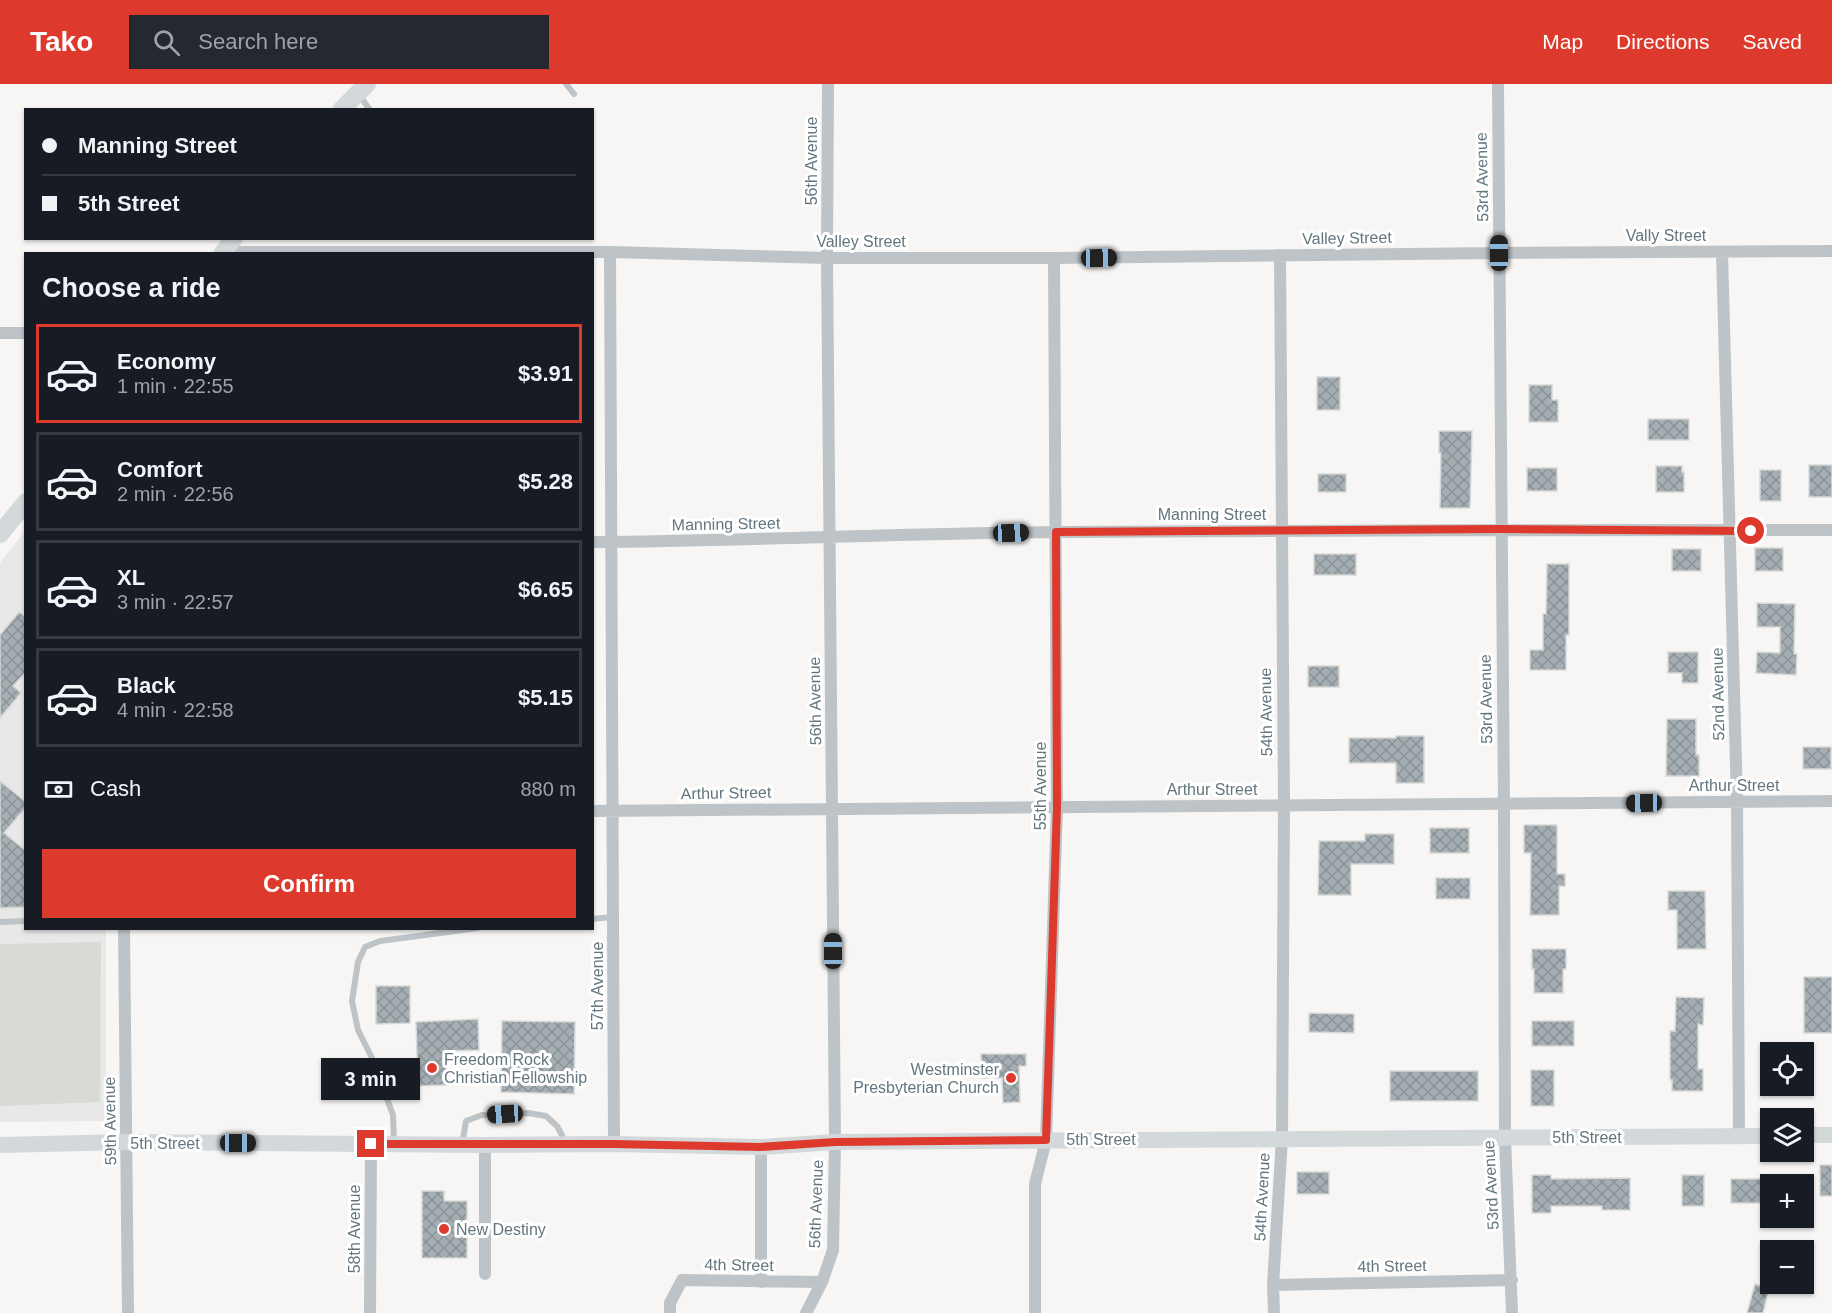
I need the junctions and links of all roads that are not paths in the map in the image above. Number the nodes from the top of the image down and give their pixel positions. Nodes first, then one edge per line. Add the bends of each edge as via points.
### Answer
1 (566, 84) edge
2 (828, 84) edge
3 (1498, 84) edge
4 (362, 88) edge
5 (574, 94) dead end
6 (342, 108) edge
7 (369, 108) edge
8 (227, 248) edge
9 (1832, 251) edge
10 (610, 252) junction
11 (1722, 252) junction
12 (1499, 253) junction
13 (1280, 255) junction
14 (827, 258) junction
15 (1054, 258) junction
16 (0, 333) edge
17 (24, 333) edge
18 (24, 504) edge
19 (1501, 529) junction
20 (1832, 530) edge
21 (1281, 531) junction
22 (1730, 531) junction
23 (1056, 532) junction
24 (0, 534) edge
25 (830, 538) junction
26 (594, 542) edge
27 (611, 542) junction
28 (1737, 801) junction
29 (1832, 801) edge
30 (1284, 805) junction
31 (1504, 805) junction
32 (1057, 807) junction
33 (832, 808) junction
34 (594, 811) edge
35 (613, 811) junction
36 (613, 917) junction
37 (594, 919) edge
38 (24, 921) edge
39 (0, 922) edge
40 (124, 930) edge
41 (463, 930) edge
42 (1814, 1135) edge
43 (1832, 1135) edge
44 (1738, 1136) junction
45 (1760, 1136) edge
46 (1282, 1138) junction
47 (1505, 1138) junction
48 (1046, 1140) junction
49 (127, 1142) junction
50 (835, 1142) junction
51 (371, 1144) junction
52 (394, 1144) junction
53 (614, 1144) junction
54 (0, 1145) edge
55 (462, 1145) junction
56 (485, 1145) junction
57 (567, 1145) junction
58 (760, 1147) junction
59 (485, 1274) dead end
60 (1512, 1280) junction
61 (760, 1282) junction
62 (822, 1282) junction
63 (1273, 1285) junction
64 (670, 1308) edge
65 (128, 1313) edge
66 (370, 1313) edge
67 (806, 1313) edge
68 (1035, 1313) edge
69 (1274, 1313) edge
70 (1512, 1313) edge

1 - 5 lane
2 - 14 street, 56th Avenue
3 - 12 street, 53rd Avenue
4 - 6 main road
4 - 7 lane
8 - 10 street, Valley Street
9 - 11 street, Vally Street
10 - 14 street, Valley Street
10 - 27 street, 57th Avenue
11 - 12 street, Vally Street
11 - 22 street, 52nd Avenue
12 - 13 street, Valley Street
12 - 19 street, 53rd Avenue
13 - 15 street, Valley Street
13 - 21 street, 54th Avenue
14 - 15 street, Valley Street
14 - 25 street, 56th Avenue
15 - 23 street, 55th Avenue
16 - 17 street
18 - 24 main road
19 - 21 street, Manning Street
19 - 22 street, Manning Street
19 - 31 street, 53rd Avenue
20 - 22 street, Manning Street
21 - 23 street, Manning Street
21 - 30 street, 54th Avenue
22 - 28 street, 52nd Avenue
23 - 25 street, Manning Street
23 - 32 street, 55th Avenue
25 - 27 street, Manning Street
25 - 33 street, 56th Avenue
26 - 27 street, Manning Street
27 - 35 street, 57th Avenue
28 - 29 street, Arthur Street
28 - 31 street, Arthur Street
28 - 44 street, 52nd Avenue
30 - 31 street, Arthur Street
30 - 32 street, Arthur Street
30 - 46 street, 54th Avenue
31 - 47 street, 53rd Avenue
32 - 33 street, Arthur Street
32 - 48 street, 55th Avenue
33 - 35 street, Arthur Street
33 - 50 street, 56th Avenue
34 - 35 street, Arthur Street
35 - 36 street, 57th Avenue
36 - 37 lane
36 - 53 street, 57th Avenue
38 - 39 lane
40 - 49 street, 59th Avenue
41 - 52 lane via 380,941 365,947 358,962 352,1001 358,1030 393,1115
42 - 43 street
44 - 45 street, 5th Street
44 - 47 street, 5th Street
46 - 47 street, 5th Street
46 - 48 street, 5th Street
46 - 63 street, 54th Avenue
47 - 60 street, 53rd Avenue
48 - 50 street, 5th Street
48 - 68 street, 55th Avenue via 1035,1184
49 - 51 street, 5th Street
49 - 54 street, 5th Street
49 - 65 street, 59th Avenue
50 - 58 street, 5th Street
50 - 62 street, 56th Avenue via 833,1250
51 - 52 street, 5th Street
51 - 66 street, 58th Avenue
52 - 55 street, 5th Street
53 - 57 street, 5th Street
53 - 58 street, 5th Street
55 - 56 street, 5th Street
55 - 57 lane via 466,1121 482,1115 528,1113 546,1116 557,1126
56 - 57 street, 5th Street
56 - 59 street
58 - 61 street
60 - 63 street, 4th Street
60 - 70 street, 53rd Avenue
61 - 62 street, 4th Street
61 - 64 street, 4th Street via 682,1280
62 - 67 street, 56th Avenue
63 - 69 street, 54th Avenue

